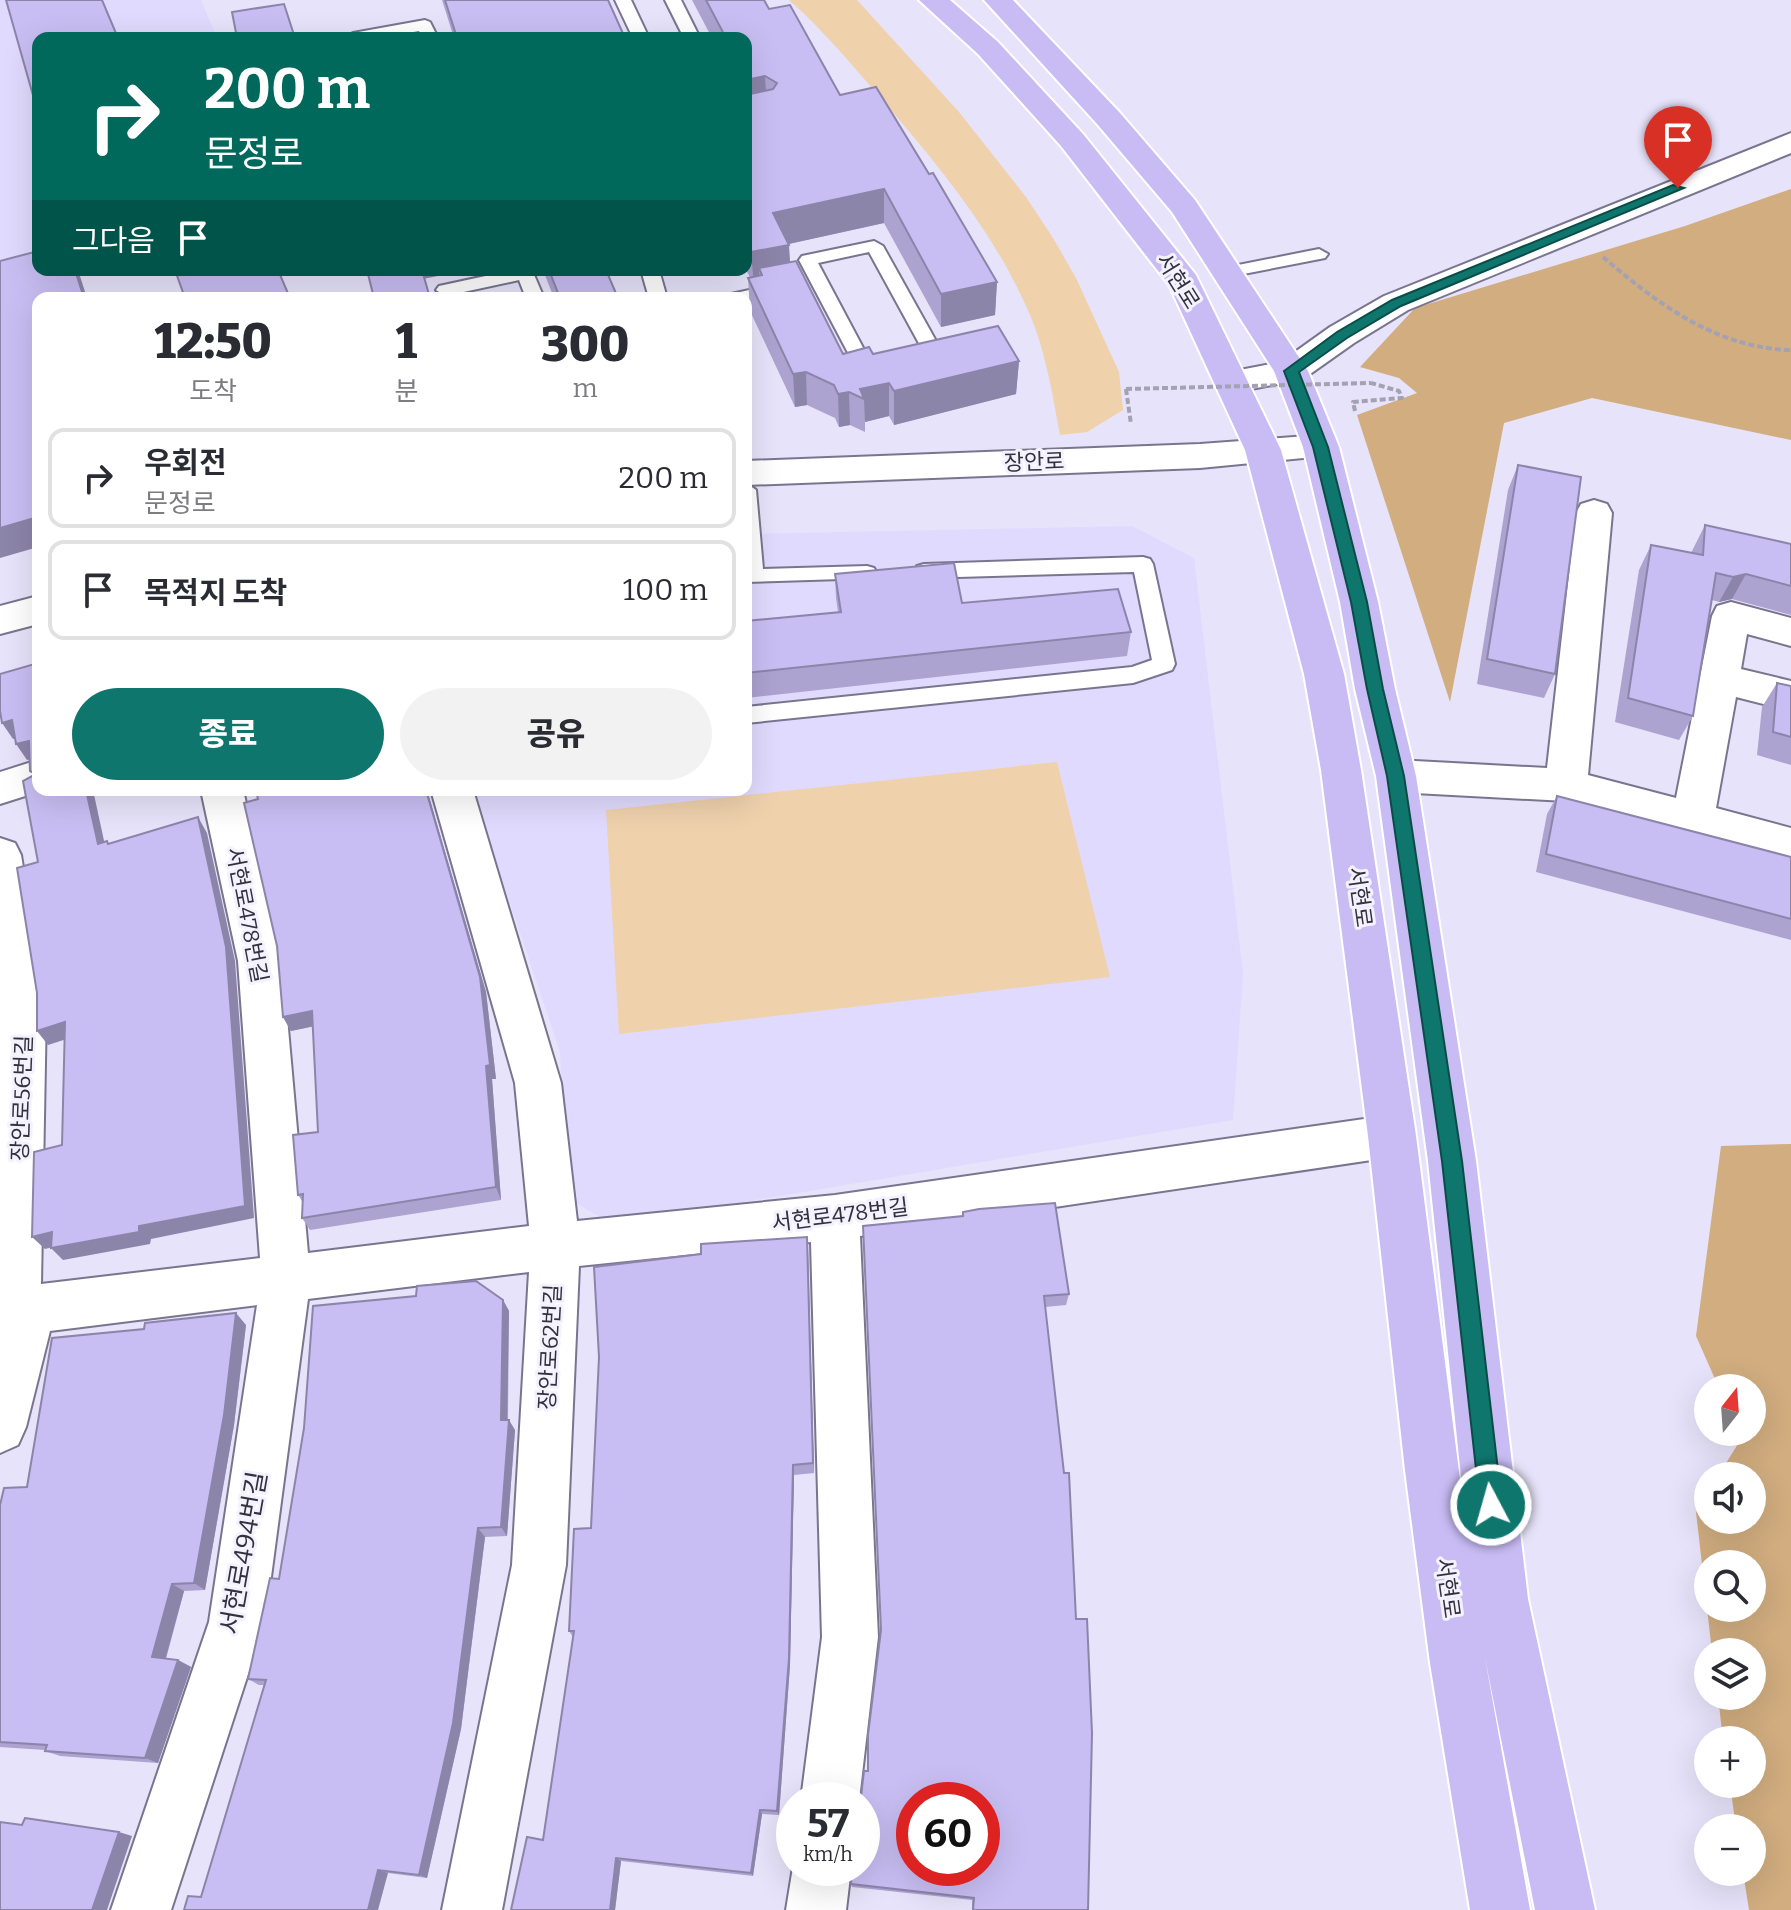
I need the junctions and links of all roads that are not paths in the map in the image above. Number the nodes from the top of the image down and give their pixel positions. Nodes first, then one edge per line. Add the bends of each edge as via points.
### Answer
1 (623, 0) edge
2 (673, 0) edge
3 (933, 0) edge
4 (998, 0) edge
5 (386, 32) edge
6 (428, 32) edge
7 (638, 32) edge
8 (689, 32) edge
9 (1791, 142) edge
10 (1319, 254) dead end
11 (1228, 272) junction
12 (514, 276) edge
13 (819, 281) junction
14 (454, 292) edge
15 (752, 295) edge
16 (1291, 371) junction
17 (1231, 382) junction
18 (1321, 447) junction
19 (1263, 450) junction
20 (752, 473) edge
21 (1594, 513) dead end
22 (752, 565) edge
23 (32, 612) edge
24 (0, 620) edge
25 (1791, 632) edge
26 (1719, 678) junction
27 (1791, 696) edge
28 (752, 714) edge
29 (1396, 776) junction
30 (32, 778) edge
31 (1566, 785) junction
32 (0, 788) edge
33 (223, 796) edge
34 (454, 796) edge
35 (1693, 819) junction
36 (1791, 845) edge
37 (0, 855) edge
38 (1392, 1136) junction
39 (835, 1217) junction
40 (555, 1246) junction
41 (286, 1279) junction
42 (15, 1311) edge
43 (0, 1427) edge
44 (832, 1782) edge
45 (819, 1886) edge
46 (141, 1910) edge
47 (472, 1910) edge
48 (816, 1910) edge
49 (1500, 1910) edge
50 (1565, 1910) edge

1 - 7 lane
2 - 8 lane
3 - 17 main road, 서현로 via 988,48 1072,140 1184,282
4 - 11 main road, 서현로 via 1184,207
5 - 6 lane via 425,25
9 - 16 street via 1396,303
10 - 11 lane
11 - 16 main road, 서현로
12 - 14 lane
13 - 13 lane via 864,366 932,350 874,246 808,260
13 - 15 lane
16 - 17 street
16 - 18 main road, 서현로
17 - 19 main road, 서현로
18 - 19 street, 장안로
18 - 29 main road, 서현로
19 - 20 street, 장안로
19 - 38 main road, 서현로 via 1324,674 1360,890
21 - 31 street
22 - 28 lane via 753,577 1143,564 1164,664 1133,675
23 - 24 street
25 - 26 street via 1731,616
26 - 27 street
26 - 35 street
29 - 31 street
29 - 50 main road, 서현로 via 1452,1161 1501,1599
30 - 32 street
31 - 35 street
33 - 41 street, 서현로478번길 via 260,961
34 - 40 street, 장안로62번길 via 538,1083
35 - 36 street
37 - 42 street, 장안로56번길 via 24,1008
38 - 39 street, 서현로478번길
38 - 49 main road, 서현로 via 1431,1470
39 - 40 street, 서현로478번길
39 - 44 street via 850,1637
40 - 41 street, 서현로478번길
40 - 47 street, 장안로62번길 via 539,1565
41 - 42 street, 서현로478번길
41 - 46 street, 서현로494번길 via 237,1622
42 - 43 street
45 - 48 street

